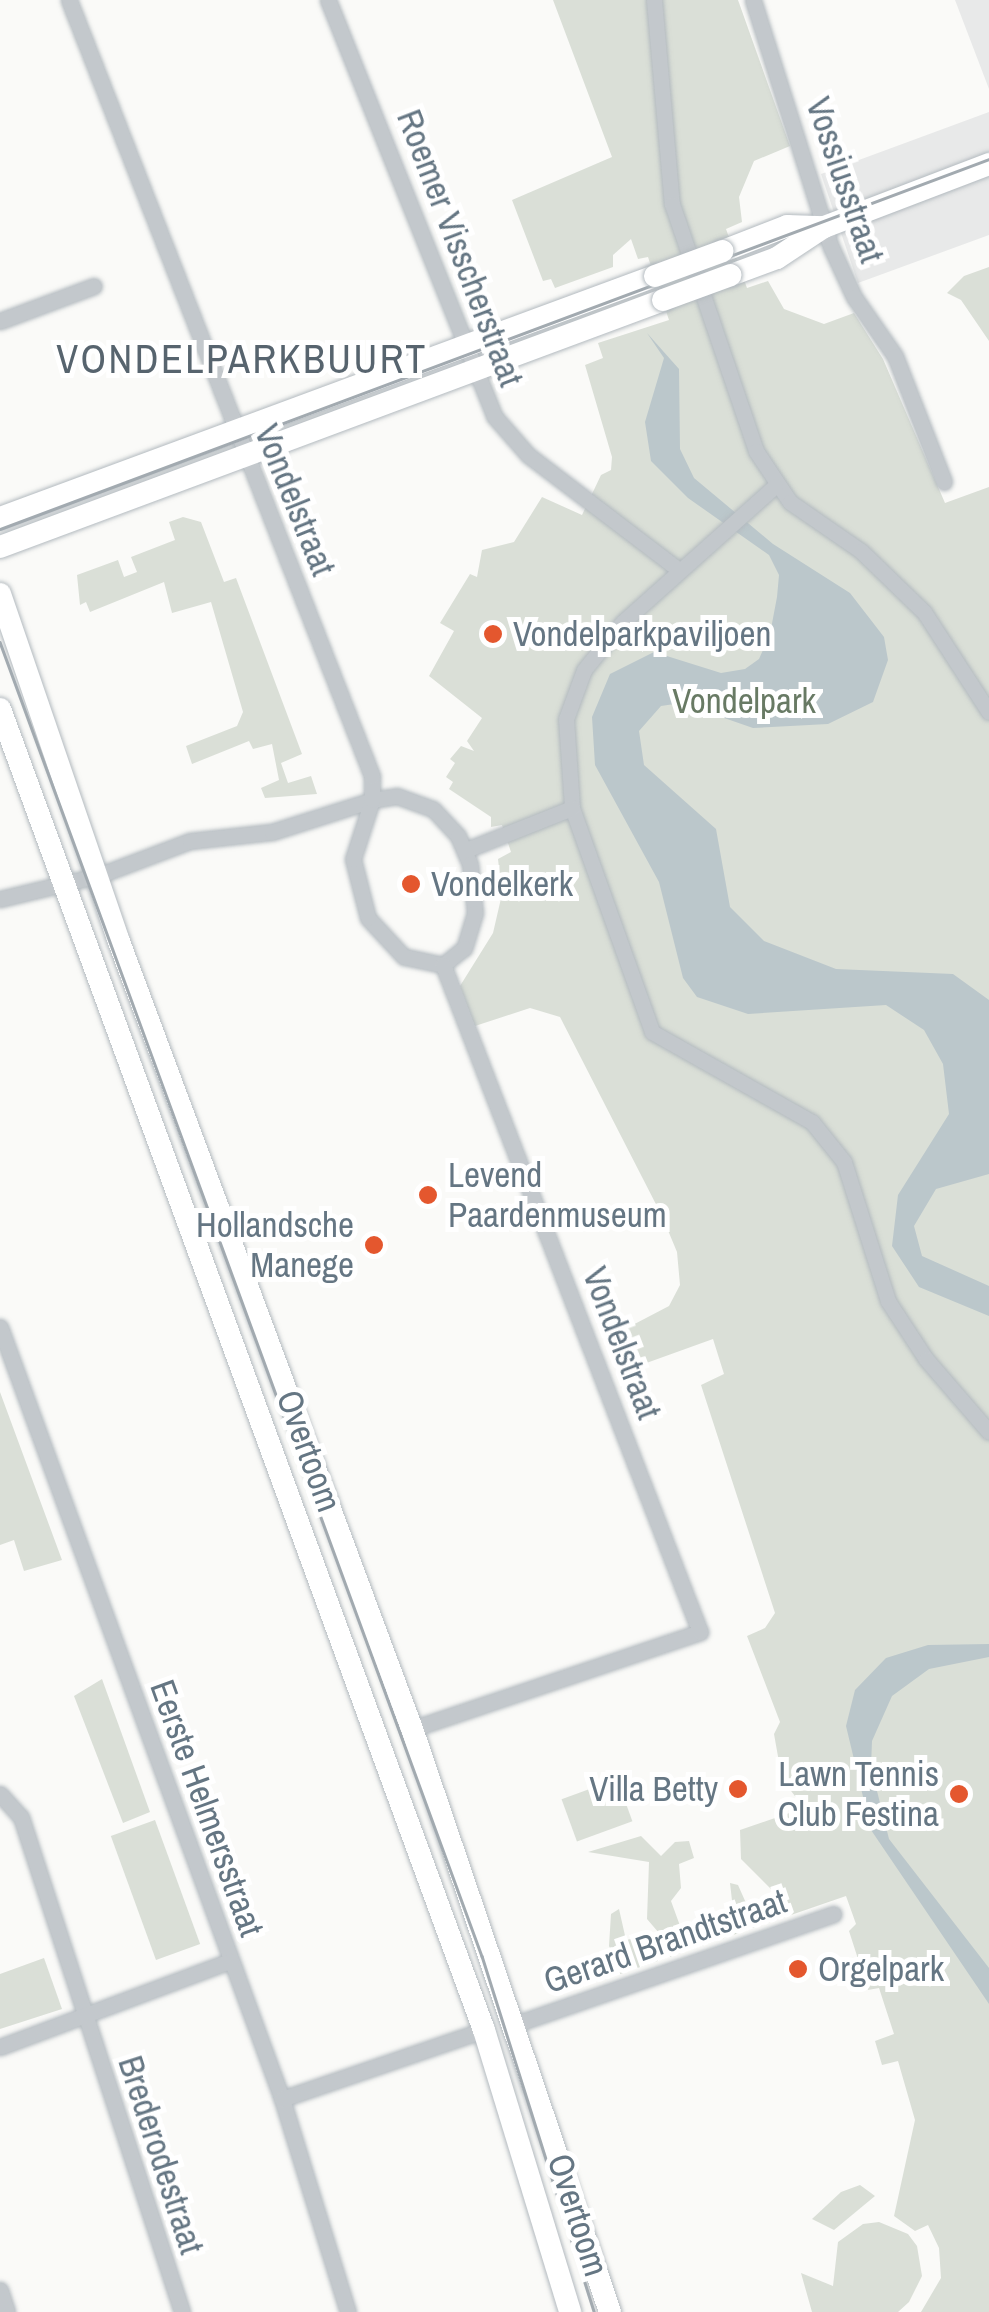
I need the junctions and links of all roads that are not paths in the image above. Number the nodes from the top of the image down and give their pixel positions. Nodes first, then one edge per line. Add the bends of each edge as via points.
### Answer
1 (328, 0) edge
2 (654, 0) edge
3 (753, 0) edge
4 (72, 1) edge
5 (989, 164) edge
6 (824, 227) junction
7 (94, 286) dead end
8 (0, 321) edge
9 (464, 344) junction
10 (473, 370) junction
11 (236, 432) junction
12 (248, 456) junction
13 (944, 482) dead end
14 (775, 486) junction
15 (0, 518) edge
16 (0, 548) edge
17 (679, 570) junction
18 (0, 594) edge
19 (984, 694) edge
20 (0, 709) edge
21 (989, 712) edge
22 (372, 800) junction
23 (572, 808) junction
24 (466, 850) junction
25 (100, 875) junction
26 (63, 881) junction
27 (0, 899) edge
28 (443, 965) junction
29 (0, 1328) edge
30 (989, 1432) edge
31 (412, 1728) junction
32 (0, 1794) edge
33 (834, 1914) dead end
34 (230, 1961) junction
35 (84, 2016) junction
36 (516, 2024) junction
37 (484, 2030) junction
38 (0, 2047) edge
39 (282, 2099) junction
40 (0, 2290) edge
41 (8, 2312) edge
42 (182, 2312) edge
43 (348, 2312) edge
44 (570, 2312) edge
45 (610, 2312) edge

1 - 9 street, Roemer Visscherstraat
2 - 14 street via 672,204 756,451
3 - 6 street, Vossiusstraat
4 - 11 street, Vondelstraat via 70,17
5 - 6 main road
6 - 9 main road, bridge via 787,226
6 - 10 main road, bridge via 776,258
6 - 13 street, Vossiusstraat via 854,297 895,356
7 - 8 street
9 - 10 street, Roemer Visscherstraat
9 - 11 main road
10 - 12 main road
10 - 17 street, Roemer Visscherstraat via 494,416 528,455
11 - 12 street, Vondelstraat
11 - 15 main road
12 - 16 main road
12 - 22 street, Vondelstraat via 372,776
14 - 17 street
14 - 19 street via 912,600
17 - 23 street via 606,640 576,683 564,752
18 - 25 main road, Overtoom
19 - 21 street
20 - 26 main road, Overtoom
22 - 24 street via 397,796 423,803 448,822
22 - 25 street via 272,832 190,841
22 - 28 street, Vondelstraat via 353,859 368,918 404,957
23 - 24 street
23 - 30 street via 652,1032 812,1122 844,1162 888,1301 932,1368
24 - 28 street via 475,896 472,932
25 - 26 street
25 - 31 main road, Overtoom
26 - 27 street
26 - 37 main road, Overtoom
28 - 31 street, Vondelstraat via 700,1632
29 - 34 street, Eerste Helmersstraat
31 - 36 main road, Overtoom
32 - 35 street, Brederodestraat via 21,1817
33 - 36 street, Gerard Brandtstraat
34 - 35 street
34 - 39 street, Eerste Helmersstraat
35 - 38 street
35 - 42 street, Brederodestraat
36 - 45 main road, Overtoom
37 - 39 street
37 - 44 main road, Overtoom
39 - 43 street, Eerste Helmersstraat
40 - 41 street

